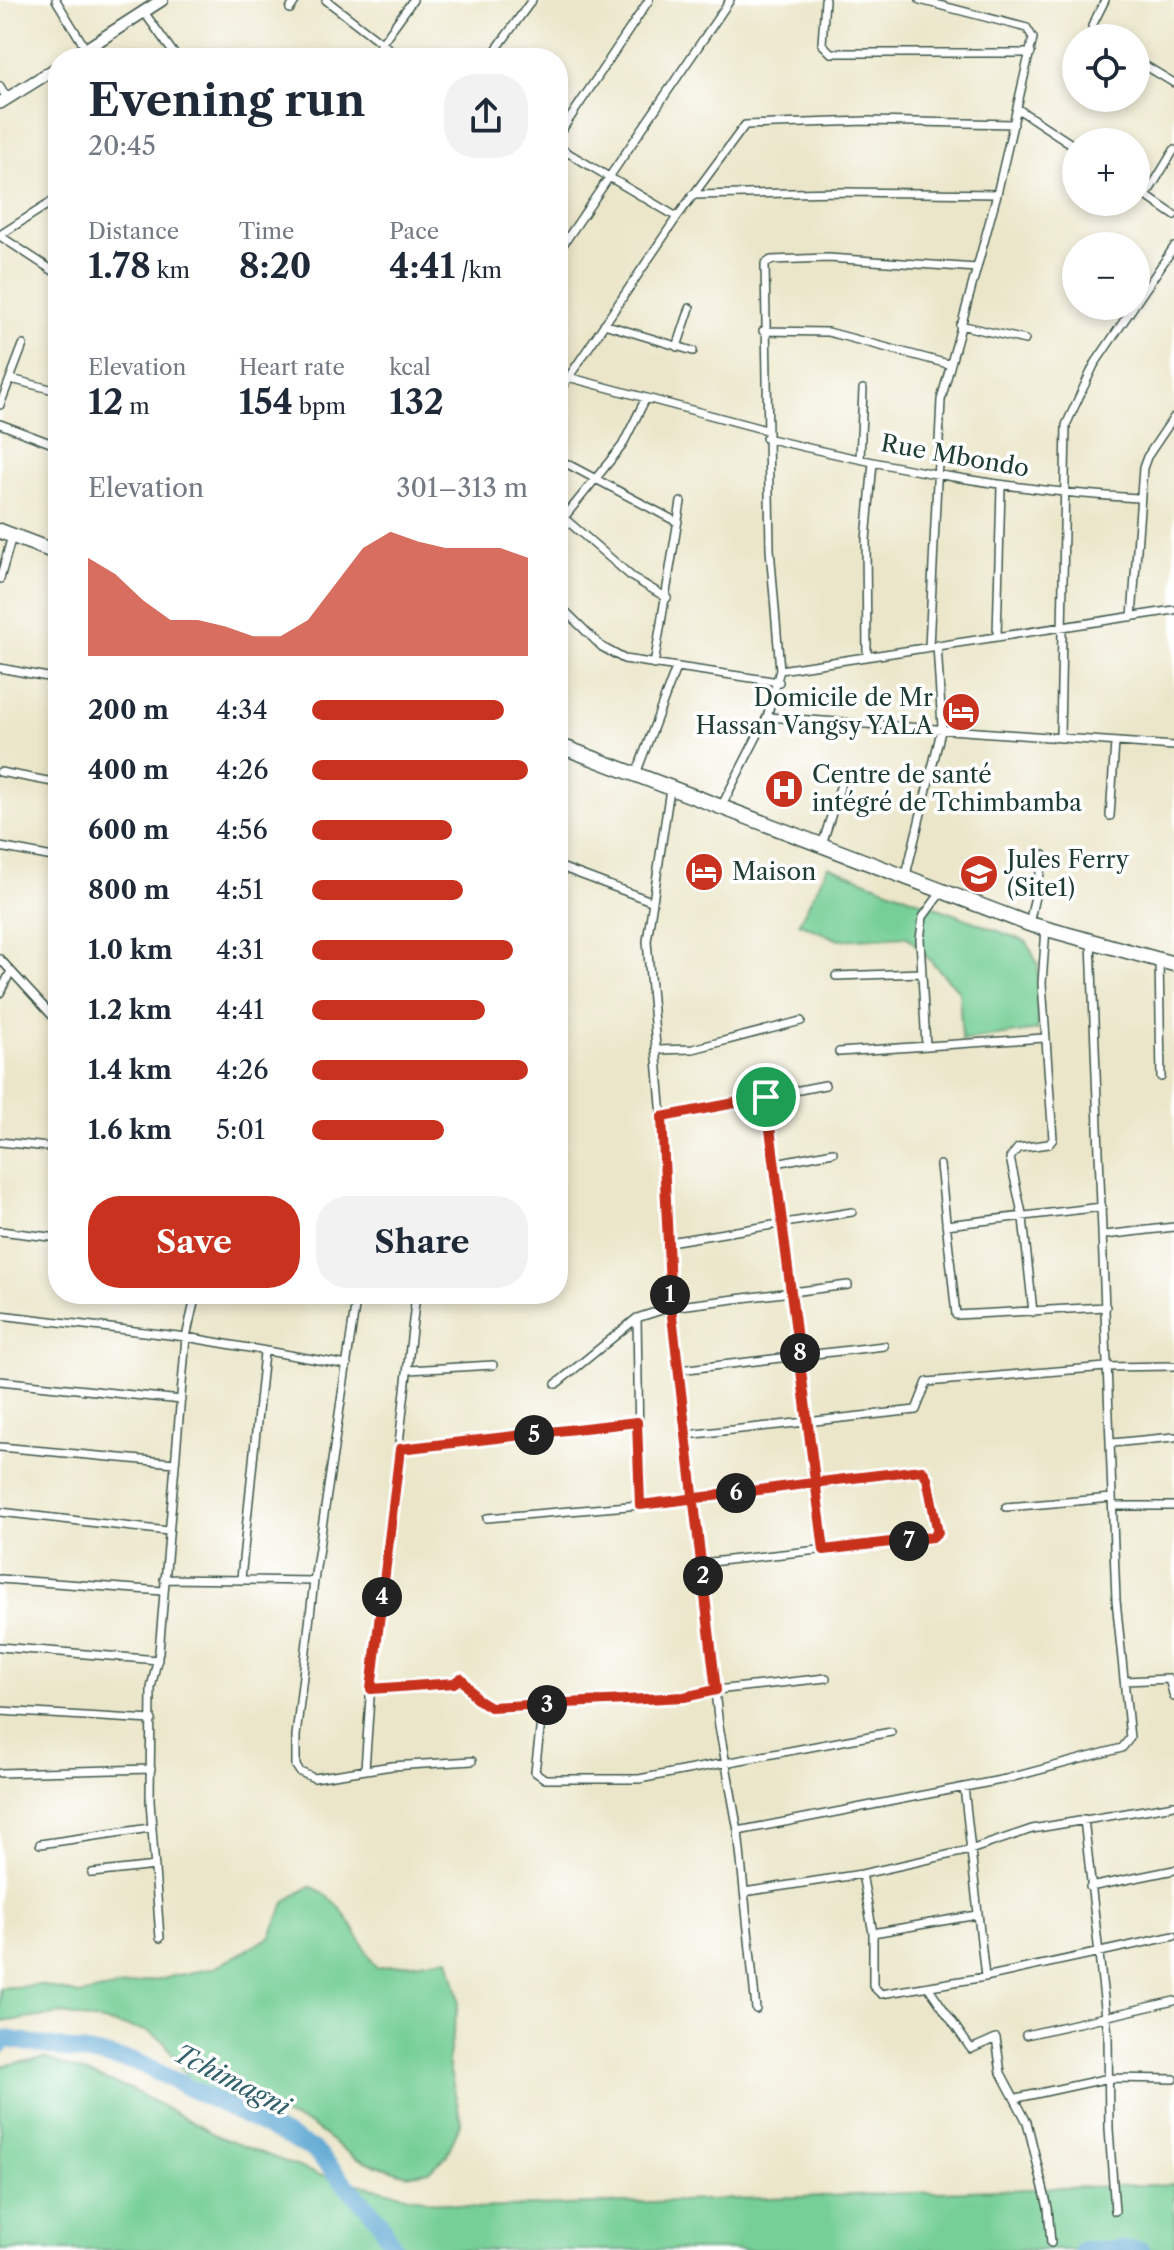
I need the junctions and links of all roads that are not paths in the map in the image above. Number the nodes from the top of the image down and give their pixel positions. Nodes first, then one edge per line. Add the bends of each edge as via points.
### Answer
1 (56, 0) edge
2 (162, 0) edge
3 (296, 0) edge
4 (326, 0) edge
5 (413, 0) edge
6 (532, 0) edge
7 (649, 0) edge
8 (730, 0) edge
9 (825, 0) edge
10 (920, 0) edge
11 (1105, 0) edge
12 (290, 9) dead end
13 (144, 12) junction
14 (1093, 24) edge
15 (381, 43) junction
16 (85, 48) edge
17 (88, 48) edge
18 (170, 48) edge
19 (378, 48) edge
20 (388, 48) edge
21 (497, 48) edge
22 (1031, 53) junction
23 (1150, 68) edge
24 (48, 73) edge
25 (1174, 83) edge
26 (0, 86) edge
27 (4, 101) edge
28 (1018, 109) junction
29 (568, 121) edge
30 (1014, 124) junction
31 (1062, 138) edge
32 (1174, 150) edge
33 (568, 153) edge
34 (609, 177) junction
35 (1150, 189) edge
36 (997, 194) junction
37 (692, 195) junction
38 (1150, 199) edge
39 (48, 204) edge
40 (1174, 215) edge
41 (677, 217) junction
42 (0, 235) edge
43 (568, 237) edge
44 (1174, 247) edge
45 (48, 267) edge
46 (977, 268) junction
47 (1150, 283) edge
48 (690, 308) dead end
49 (1125, 320) edge
50 (604, 324) junction
51 (960, 325) junction
52 (763, 331) junction
53 (1025, 340) dead end
54 (23, 345) dead end
55 (677, 347) junction
56 (693, 351) dead end
57 (948, 364) junction
58 (568, 377) joint
59 (11, 379) junction
60 (48, 388) edge
61 (863, 389) dead end
62 (645, 400) junction
63 (0, 405) edge
64 (1174, 417) edge
65 (0, 424) edge
66 (766, 434) junction
67 (48, 442) edge
68 (860, 459) junction
69 (873, 462) junction
70 (568, 464) edge
71 (936, 476) junction
72 (598, 479) junction
73 (1001, 487) junction
74 (1067, 494) junction
75 (1138, 498) junction
76 (681, 502) dead end
77 (568, 513) edge
78 (568, 521) edge
79 (677, 522) junction
80 (6, 534) edge
81 (48, 549) edge
82 (0, 579) edge
83 (667, 598) junction
84 (1174, 610) edge
85 (568, 613) edge
86 (1132, 617) junction
87 (1062, 627) junction
88 (997, 636) junction
89 (933, 646) junction
90 (867, 656) junction
91 (654, 665) junction
92 (0, 668) edge
93 (676, 668) junction
94 (780, 670) junction
95 (48, 677) edge
96 (779, 682) junction
97 (767, 717) junction
98 (942, 727) junction
99 (1060, 737) junction
100 (1115, 743) junction
101 (1174, 746) edge
102 (568, 752) edge
103 (0, 772) edge
104 (636, 776) junction
105 (48, 781) edge
106 (842, 781) dead end
107 (670, 789) junction
108 (721, 807) junction
109 (1110, 816) dead end
110 (822, 845) junction
111 (0, 847) edge
112 (1044, 855) dead end
113 (48, 856) edge
114 (568, 870) edge
115 (906, 875) junction
116 (942, 891) junction
117 (651, 901) junction
118 (1029, 924) junction
119 (1046, 928) junction
120 (1091, 942) junction
121 (0, 959) edge
122 (1159, 960) junction
123 (1174, 964) edge
124 (10, 973) junction
125 (921, 973) junction
126 (836, 976) dead end
127 (0, 993) edge
128 (48, 1012) edge
129 (801, 1021) dead end
130 (1044, 1038) junction
131 (926, 1046) junction
132 (657, 1050) junction
133 (839, 1052) dead end
134 (1161, 1077) dead end
135 (825, 1085) dead end
136 (766, 1097) junction
137 (662, 1117) junction
138 (0, 1142) edge
139 (48, 1147) edge
140 (833, 1152) dead end
141 (776, 1163) junction
142 (940, 1165) dead end
143 (1102, 1207) junction
144 (852, 1212) dead end
145 (1023, 1218) junction
146 (946, 1225) junction
147 (783, 1226) junction
148 (1174, 1227) edge
149 (0, 1231) edge
150 (1105, 1235) junction
151 (48, 1237) edge
152 (669, 1242) junction
153 (848, 1285) dead end
154 (791, 1294) junction
155 (194, 1304) edge
156 (356, 1304) edge
157 (415, 1304) edge
158 (671, 1307) junction
159 (1106, 1307) junction
160 (1033, 1312) junction
161 (0, 1315) edge
162 (637, 1318) junction
163 (186, 1337) junction
164 (884, 1346) dead end
165 (264, 1353) junction
166 (801, 1357) junction
167 (347, 1365) junction
168 (493, 1365) dead end
169 (1174, 1366) edge
170 (1106, 1367) junction
171 (409, 1370) junction
172 (679, 1370) junction
173 (0, 1381) edge
174 (556, 1384) dead end
175 (181, 1400) junction
176 (637, 1422) junction
177 (810, 1422) junction
178 (686, 1435) junction
179 (1174, 1437) edge
180 (1112, 1443) junction
181 (0, 1447) edge
182 (400, 1449) junction
183 (175, 1463) junction
184 (817, 1481) junction
185 (695, 1498) junction
186 (1112, 1502) junction
187 (640, 1505) junction
188 (1174, 1506) edge
189 (1006, 1507) dead end
190 (0, 1512) edge
191 (487, 1518) dead end
192 (168, 1531) junction
193 (824, 1550) junction
194 (702, 1563) junction
195 (0, 1579) edge
196 (164, 1579) junction
197 (241, 1579) junction
198 (314, 1581) junction
199 (163, 1591) junction
200 (0, 1647) edge
201 (158, 1660) junction
202 (826, 1678) dead end
203 (1125, 1681) junction
204 (371, 1689) junction
205 (716, 1690) junction
206 (1174, 1697) edge
207 (543, 1705) junction
208 (0, 1711) edge
209 (152, 1720) junction
210 (891, 1732) dead end
211 (472, 1761) dead end
212 (727, 1763) junction
213 (151, 1769) junction
214 (365, 1769) junction
215 (0, 1773) edge
216 (964, 1787) junction
217 (1174, 1805) edge
218 (1084, 1819) junction
219 (150, 1828) junction
220 (738, 1831) junction
221 (40, 1844) dead end
222 (970, 1850) junction
223 (155, 1866) junction
224 (1174, 1870) edge
225 (92, 1873) dead end
226 (862, 1874) junction
227 (1090, 1887) junction
228 (744, 1892) junction
229 (977, 1915) junction
230 (873, 1933) junction
231 (1174, 1936) edge
232 (160, 1938) dead end
233 (1098, 1953) junction
234 (985, 1977) junction
235 (929, 1988) junction
236 (1174, 2001) edge
237 (756, 2009) dead end
238 (1105, 2017) junction
239 (1026, 2035) dead end
240 (1109, 2078) junction
241 (1174, 2079) edge
242 (1017, 2098) junction
243 (1115, 2211) dead end
244 (1051, 2243) dead end

1 - 16 street
2 - 13 street
3 - 12 street
4 - 15 street
5 - 15 street
6 - 21 street
7 - 29 street
8 - 34 street
9 - 22 street via 822,44 831,53
10 - 22 street via 1032,32
11 - 14 street
13 - 17 street
13 - 18 street
15 - 19 street
15 - 20 street
22 - 28 street
23 - 25 street
24 - 27 street
26 - 27 street
28 - 30 street
28 - 31 street
30 - 36 street
30 - 37 street via 751,123 740,129
32 - 35 street
33 - 34 street
34 - 41 street
34 - 43 street
36 - 37 street
36 - 46 street
37 - 41 street
38 - 40 street
39 - 42 street
41 - 50 street
42 - 45 street
44 - 47 street
46 - 51 street
46 - 52 street via 828,258 771,260 762,272
48 - 55 street
49 - 74 street via 1068,417
50 - 55 street
50 - 58 street
51 - 53 street
51 - 57 street
52 - 57 street via 828,332
52 - 66 street
54 - 59 street
55 - 56 street
57 - 71 street
58 - 62 street, Rue Mbondo
59 - 60 street
59 - 63 street
61 - 68 street
62 - 66 street, Rue Mbondo
62 - 72 street
64 - 75 street via 1147,457
65 - 67 street
66 - 68 street, Rue Mbondo
66 - 94 street
68 - 69 street, Rue Mbondo
69 - 71 street, Rue Mbondo
69 - 90 street via 866,540
70 - 72 street
71 - 73 street, Rue Mbondo
71 - 89 street
72 - 77 street
72 - 79 street
73 - 74 street, Rue Mbondo
73 - 88 street
74 - 75 street, Rue Mbondo
74 - 87 street
75 - 86 street
76 - 79 street
78 - 83 street via 632,577
79 - 83 street
80 - 81 highway
80 - 82 street
83 - 91 street
84 - 86 street
85 - 91 street via 612,653
86 - 87 street
87 - 88 street
87 - 99 street
88 - 89 street
89 - 90 street
89 - 98 street
90 - 94 street
91 - 93 street
92 - 95 street
93 - 96 street
93 - 104 street
94 - 96 street
96 - 97 street
97 - 98 street
97 - 108 street
98 - 99 street
98 - 115 street
99 - 100 street
100 - 101 street
100 - 109 street
102 - 104 highway
103 - 105 street
104 - 107 highway
106 - 110 street
107 - 108 highway
107 - 117 street
108 - 110 highway
110 - 115 highway
111 - 113 street
112 - 118 street
114 - 117 street
115 - 116 highway
116 - 118 highway
116 - 125 street via 923,917
117 - 132 street via 647,941
118 - 119 highway
119 - 120 highway
119 - 130 street
120 - 122 highway
120 - 143 street
121 - 124 street
122 - 123 highway
122 - 134 street
124 - 127 street
124 - 128 street
125 - 126 street
125 - 131 street
129 - 132 street via 693,1049
130 - 131 street
130 - 145 street via 1053,1139 1012,1151
131 - 133 street
132 - 137 street
135 - 136 street
136 - 137 street
136 - 141 street
137 - 152 street
138 - 139 street
140 - 141 street
141 - 147 street
142 - 146 street
143 - 145 street
143 - 150 street
144 - 147 street
145 - 146 street
145 - 160 street
146 - 160 street via 956,1315
147 - 152 street
147 - 154 street
148 - 150 street
149 - 151 street
150 - 159 street
152 - 158 street
153 - 154 street
154 - 158 street
154 - 166 street
155 - 163 street
156 - 167 street
157 - 171 street
158 - 162 street
158 - 172 street
159 - 160 street
159 - 170 street
161 - 163 street
162 - 174 street
162 - 176 street
163 - 165 street
163 - 175 street
164 - 166 street
165 - 167 street
165 - 197 street
166 - 172 street
166 - 177 street
167 - 198 street
168 - 171 street
169 - 170 street
170 - 177 street via 927,1382 916,1410
170 - 180 street
171 - 182 street
172 - 178 street
173 - 175 street
175 - 183 street
176 - 182 street
176 - 187 street
177 - 178 street
177 - 184 street
178 - 185 street
179 - 180 street
180 - 186 street
181 - 183 street
182 - 204 street
183 - 192 street
184 - 185 street
184 - 193 street
184 - 193 street via 925,1471 938,1533
185 - 187 street
185 - 194 street
186 - 188 street
186 - 189 street
186 - 203 street
187 - 191 street
190 - 192 street
192 - 196 street
193 - 194 street
194 - 205 street
195 - 199 street
196 - 197 street
196 - 199 street
197 - 198 street
198 - 214 street via 296,1766 314,1778
199 - 201 street
200 - 201 street
201 - 209 street via 151,1688
202 - 205 street
203 - 206 street via 1169,1679
203 - 216 street via 1130,1738 1122,1748
204 - 207 street via 454,1683 461,1678 483,1705
204 - 214 street
205 - 207 street via 684,1697
205 - 212 street
207 - 212 street via 535,1772 545,1779 633,1779
208 - 209 street
209 - 213 street
210 - 212 street
211 - 214 street
212 - 220 street
213 - 215 street
213 - 219 street
216 - 220 street
216 - 222 street
217 - 218 street
218 - 222 street
218 - 227 street
219 - 221 street
219 - 223 street
220 - 228 street
222 - 226 street
222 - 229 street
223 - 225 street
223 - 232 street
224 - 227 street
226 - 228 street
226 - 230 street
227 - 233 street
228 - 237 street
229 - 230 street
229 - 234 street
230 - 235 street via 877,1993
231 - 233 street
233 - 234 street
233 - 238 street
234 - 235 street
235 - 242 street via 971,2049 996,2038 1001,2073
236 - 238 street
238 - 239 street
238 - 240 street
240 - 241 street
240 - 242 street
240 - 243 street
242 - 244 street via 1048,2208

